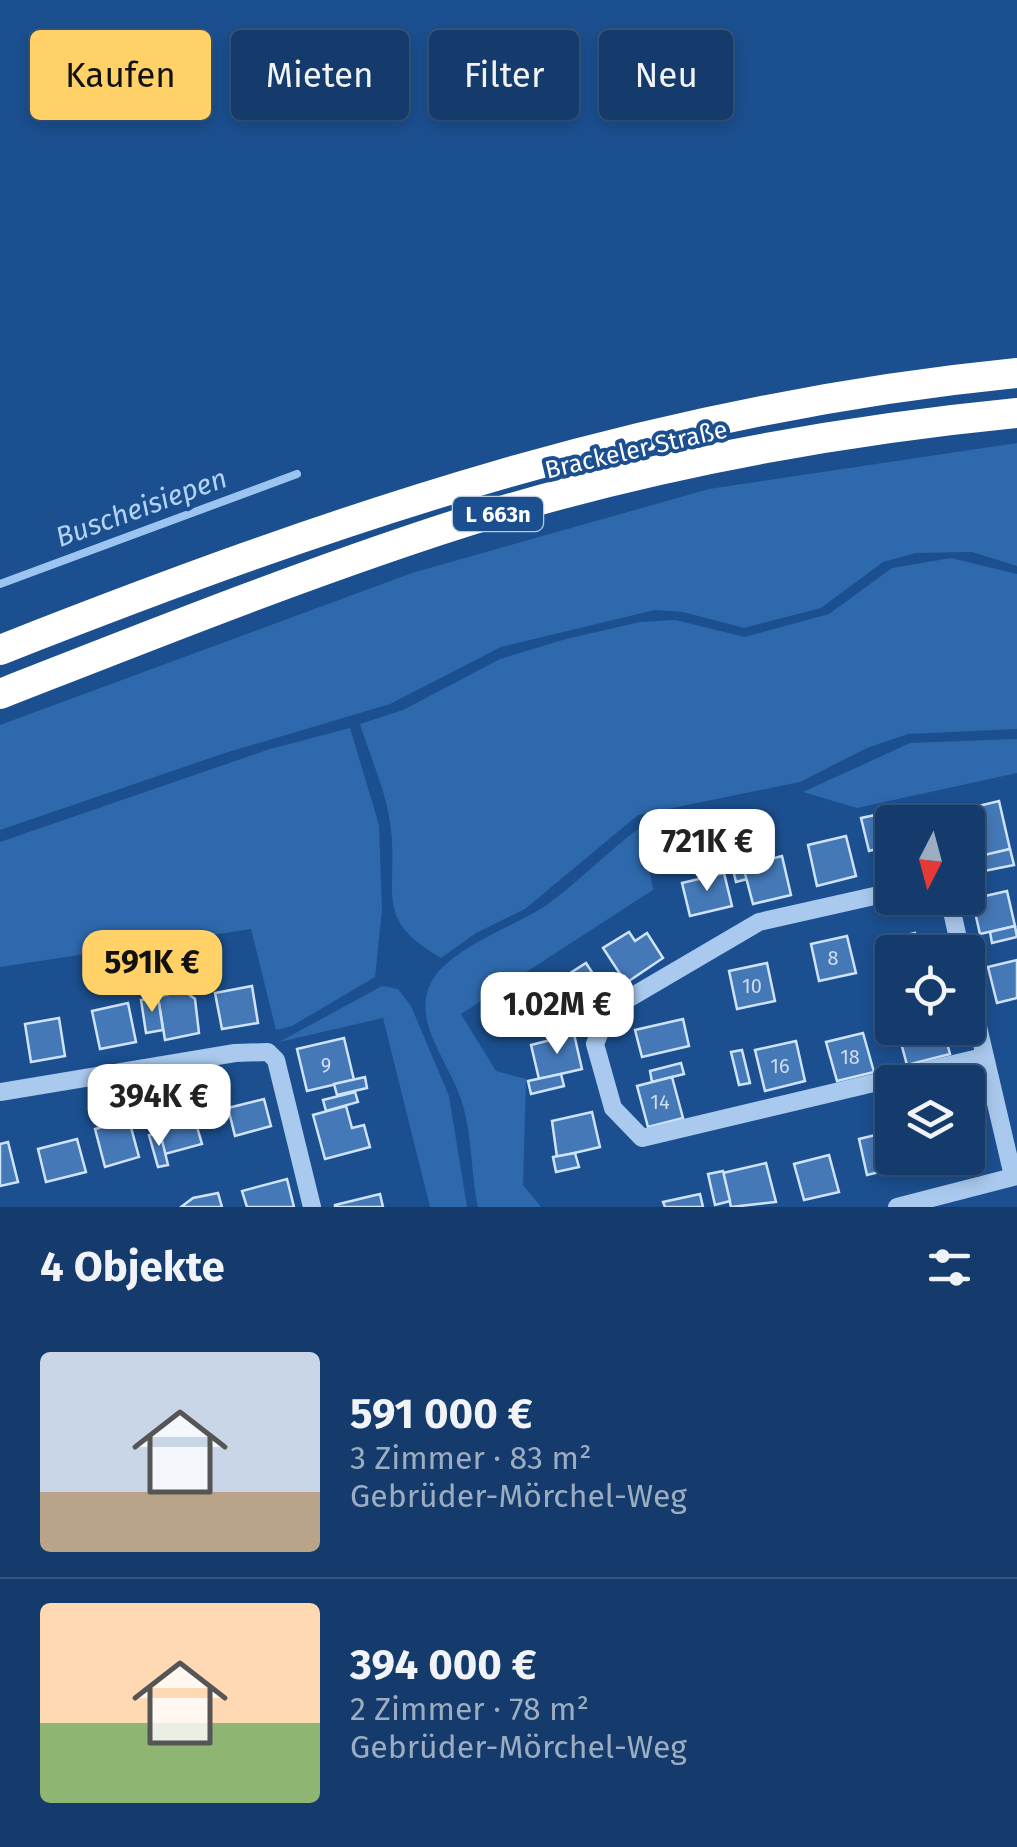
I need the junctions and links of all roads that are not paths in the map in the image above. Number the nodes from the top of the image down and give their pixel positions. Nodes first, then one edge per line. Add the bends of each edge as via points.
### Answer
1 (1017, 373) edge
2 (1017, 413) edge
3 (0, 650) edge
4 (0, 694) edge
5 (875, 896) edge
6 (981, 1045) edge
7 (983, 1057) junction
8 (0, 1092) edge
9 (1015, 1176) edge
10 (312, 1207) edge
11 (897, 1207) edge

1 - 3 highway, Brackeler Straße / L 663n via 835,397 573,452 240,556
2 - 4 highway, Brackeler Straße / L 663n via 718,459 533,504 302,577
5 - 7 street via 759,922 609,1010 595,1044 613,1108 642,1138
6 - 7 street
7 - 9 street
8 - 10 street via 268,1052 276,1060
9 - 11 street

